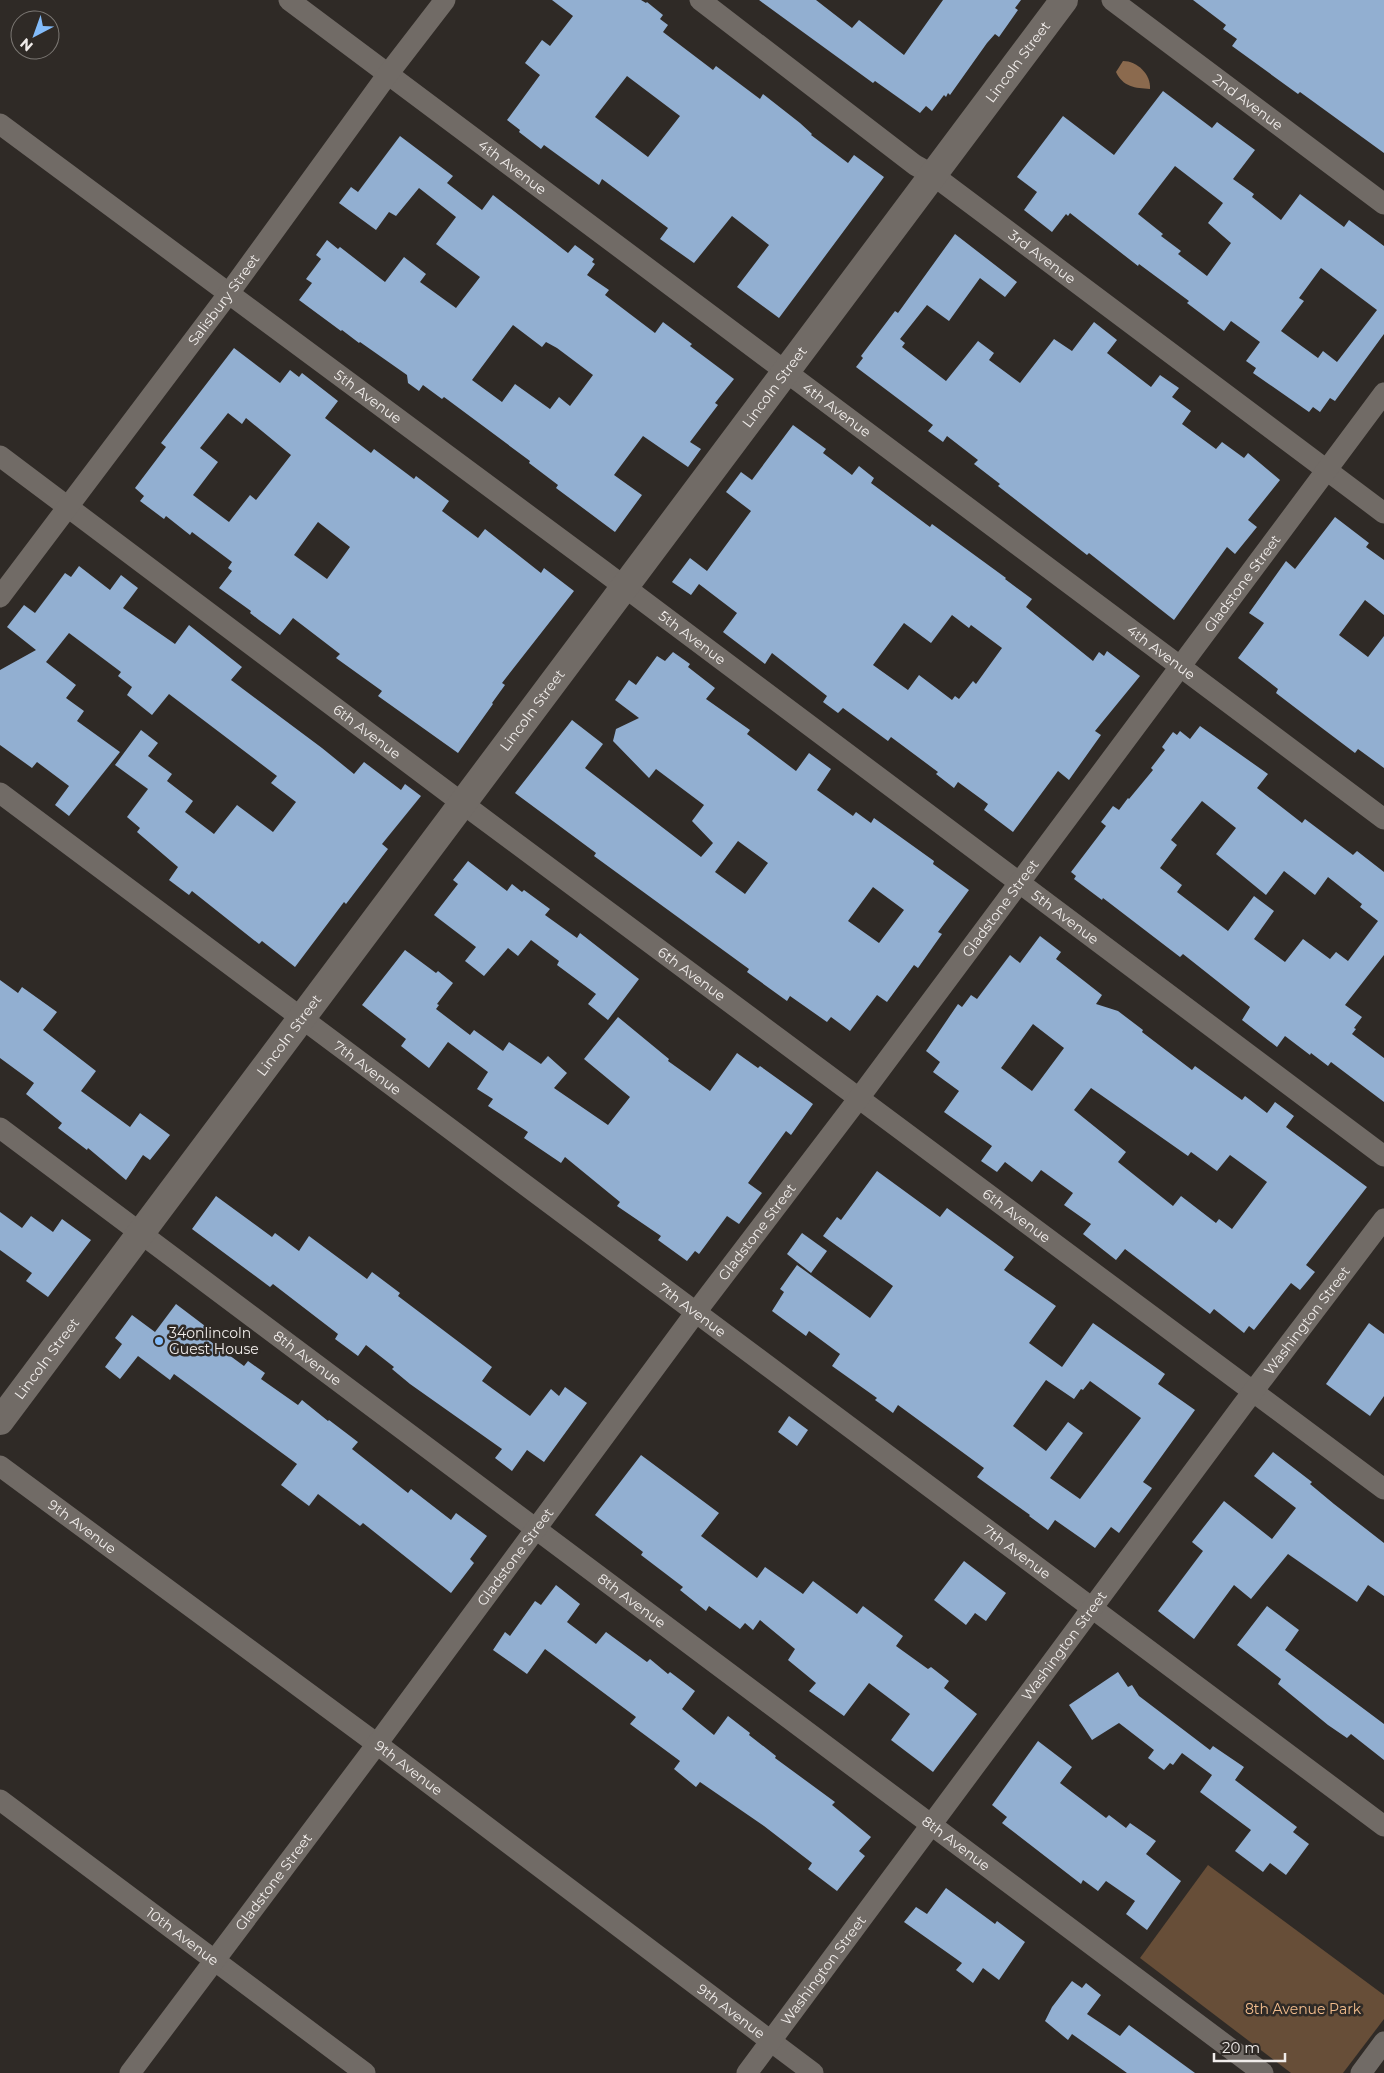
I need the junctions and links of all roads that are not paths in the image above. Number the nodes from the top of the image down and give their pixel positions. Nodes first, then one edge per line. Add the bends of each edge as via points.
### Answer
1 (289, 0) edge
2 (445, 0) edge
3 (700, 0) edge
4 (1064, 0) edge
5 (1112, 0) edge
6 (388, 74) junction
7 (0, 124) edge
8 (933, 175) junction
9 (1384, 204) edge
10 (229, 293) junction
11 (786, 373) junction
12 (1384, 393) edge
13 (0, 456) edge
14 (1326, 470) junction
15 (68, 506) junction
16 (1384, 513) edge
17 (625, 587) junction
18 (0, 597) edge
19 (1179, 667) junction
20 (0, 792) edge
21 (462, 804) junction
22 (1384, 819) edge
23 (1019, 883) junction
24 (302, 1019) junction
25 (858, 1098) junction
26 (0, 1128) edge
27 (1384, 1156) edge
28 (1384, 1220) edge
29 (141, 1234) junction
30 (696, 1312) junction
31 (1253, 1392) junction
32 (0, 1421) edge
33 (0, 1466) edge
34 (1384, 1489) edge
35 (536, 1530) junction
36 (1093, 1608) junction
37 (377, 1744) junction
38 (0, 1800) edge
39 (930, 1825) junction
40 (1384, 1826) edge
41 (215, 1960) junction
42 (771, 2041) junction
43 (1384, 2042) edge
44 (130, 2073) edge
45 (365, 2073) edge
46 (746, 2073) edge
47 (814, 2073) edge
48 (1263, 2073) edge
49 (1361, 2073) edge

1 - 6 street, 4th Avenue
2 - 6 street, Salisbury Street
3 - 8 street, 3rd Avenue
4 - 8 street, Lincoln Street
5 - 9 street, 2nd Avenue
6 - 10 street, Salisbury Street
6 - 11 street, 4th Avenue
7 - 10 street, 5th Avenue
8 - 11 street, Lincoln Street
8 - 14 street, 3rd Avenue
10 - 15 street, Salisbury Street
10 - 17 street, 5th Avenue
11 - 17 street, Lincoln Street
11 - 19 street, 4th Avenue
12 - 14 street, Gladstone Street
13 - 15 street, 6th Avenue
14 - 16 street, 3rd Avenue
14 - 19 street, Gladstone Street
15 - 18 street, Salisbury Street
15 - 21 street, 6th Avenue
17 - 21 street, Lincoln Street
17 - 23 street, 5th Avenue
19 - 22 street, 4th Avenue
19 - 23 street, Gladstone Street
20 - 24 street, 7th Avenue
21 - 24 street, Lincoln Street
21 - 25 street, 6th Avenue
23 - 25 street, Gladstone Street
23 - 27 street, 5th Avenue
24 - 29 street, Lincoln Street
24 - 30 street, 7th Avenue
25 - 30 street, Gladstone Street
25 - 31 street, 6th Avenue
26 - 29 street, 8th Avenue
28 - 31 street, Washington Street
29 - 32 street, Lincoln Street
29 - 35 street, 8th Avenue
30 - 35 street, Gladstone Street
30 - 36 street, 7th Avenue
31 - 34 street, 6th Avenue
31 - 36 street, Washington Street
33 - 37 street, 9th Avenue
35 - 37 street, Gladstone Street
35 - 39 street, 8th Avenue
36 - 39 street, Washington Street
36 - 40 street, 7th Avenue
37 - 41 street, Gladstone Street
37 - 42 street, 9th Avenue
38 - 41 street, 10th Avenue
39 - 42 street, Washington Street
39 - 48 street, 8th Avenue
41 - 44 street, Gladstone Street
41 - 45 street, 10th Avenue
42 - 46 street, Washington Street
42 - 47 street, 9th Avenue
43 - 49 street

